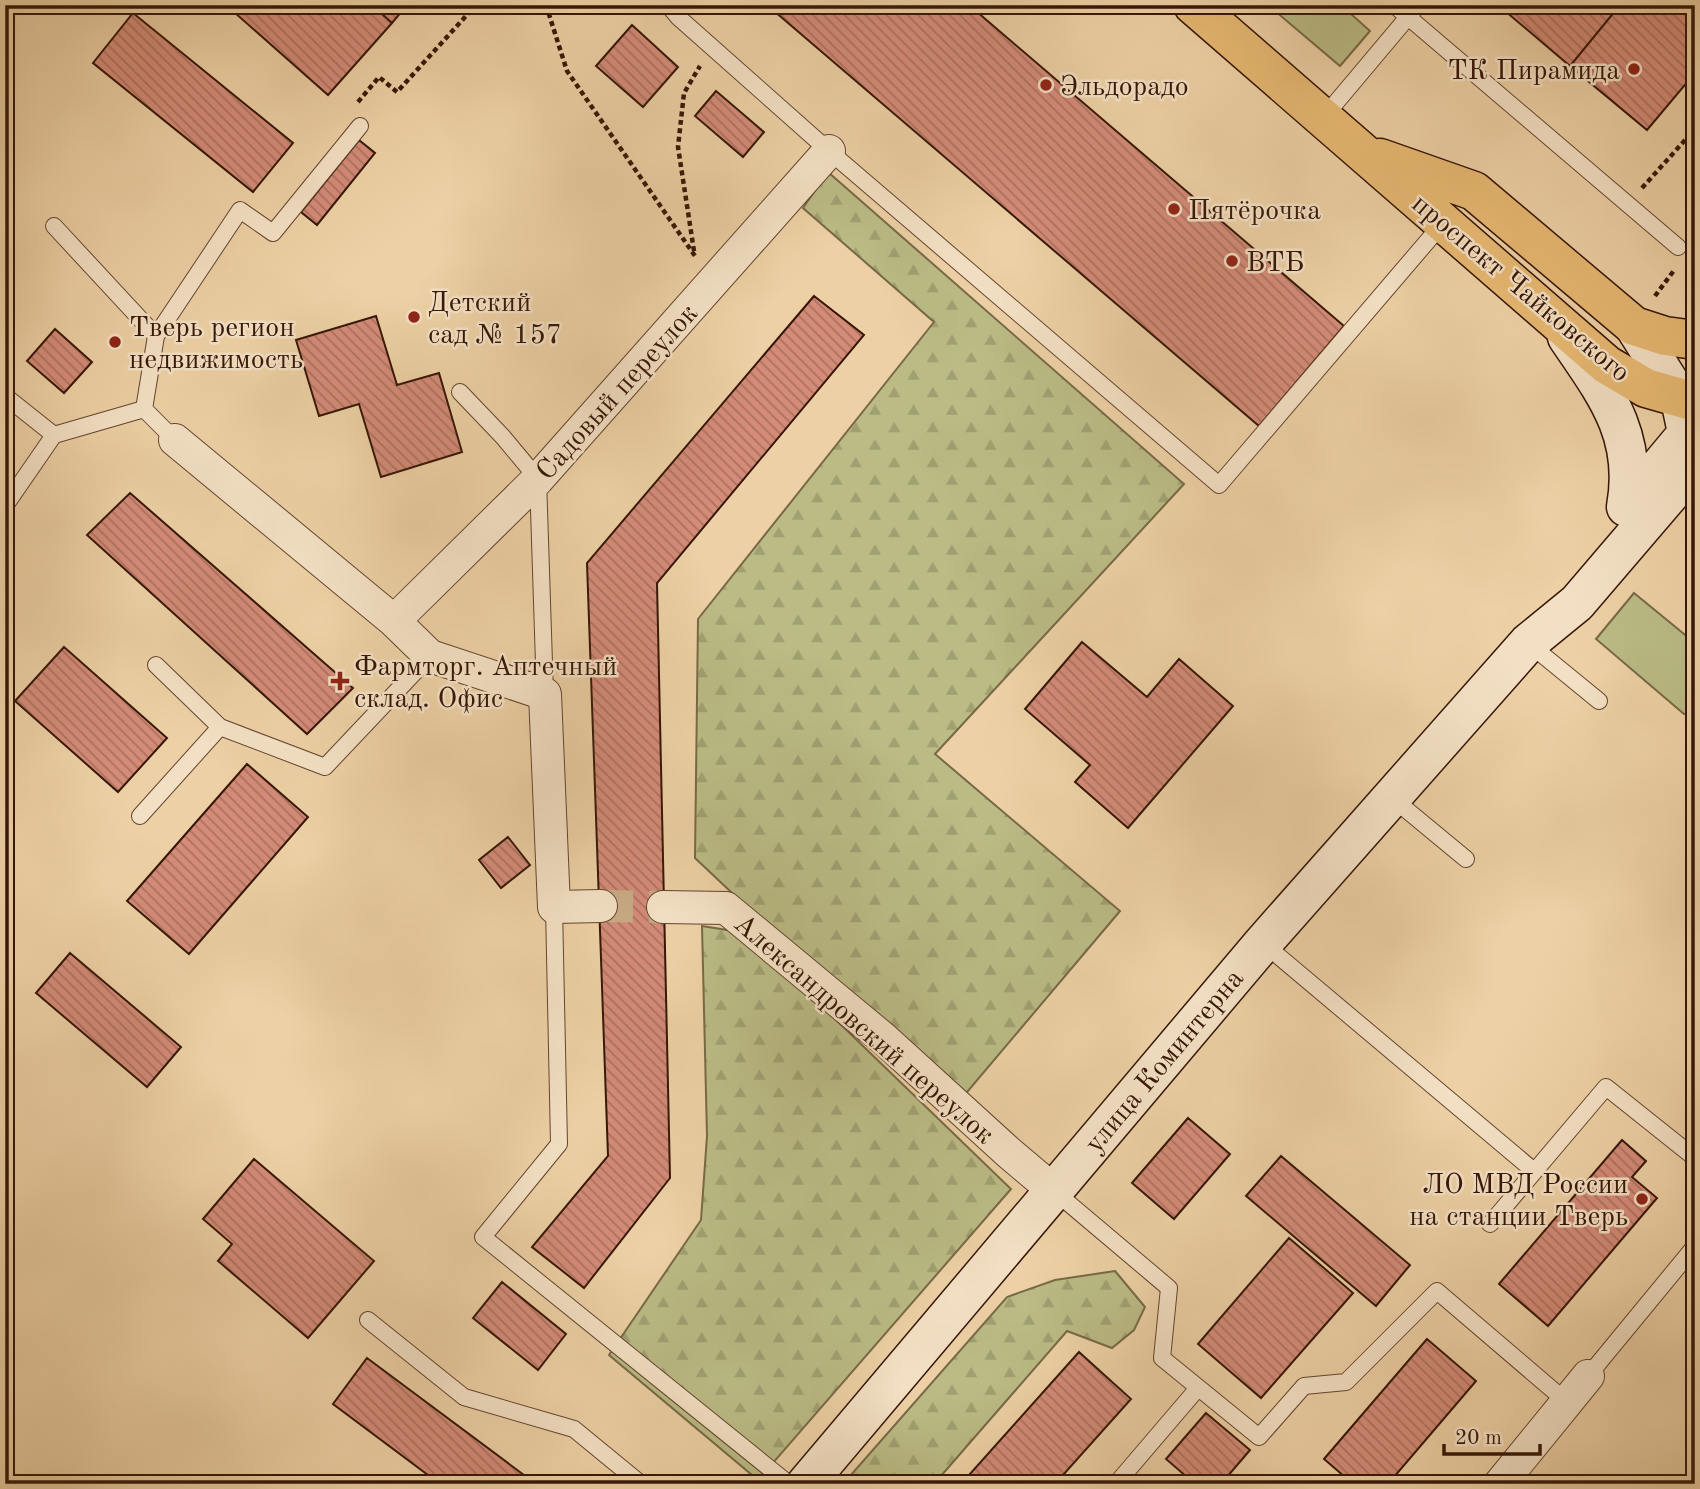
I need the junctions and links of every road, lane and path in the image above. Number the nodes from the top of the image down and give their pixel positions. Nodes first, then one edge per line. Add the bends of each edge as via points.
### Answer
1 (476, 5) edge
2 (546, 5) edge
3 (1193, 5) edge
4 (1394, 5) edge
5 (678, 9) edge
6 (1413, 11) edge
7 (712, 47) junction
8 (1323, 118) junction
9 (360, 126) joint
10 (1695, 129) edge
11 (829, 151) junction
12 (1361, 151) junction
13 (1642, 188) dead end
14 (1443, 223) junction
15 (54, 226) dead end
16 (1678, 247) dead end
17 (694, 254) junction
18 (708, 289) junction
19 (1559, 323) junction
20 (1634, 326) junction
21 (156, 336) junction
22 (1695, 341) edge
23 (460, 392) dead end
24 (5, 396) edge
25 (144, 409) junction
26 (1690, 425) edge
27 (54, 435) junction
28 (175, 440) joint
29 (538, 479) junction
30 (5, 506) edge
31 (1626, 507) junction
32 (394, 621) junction
33 (1528, 643) junction
34 (430, 656) junction
35 (156, 665) dead end
36 (545, 694) junction
37 (1599, 701) dead end
38 (220, 727) junction
39 (1391, 797) junction
40 (140, 816) dead end
41 (1466, 859) dead end
42 (601, 906) tunnel mouth
43 (554, 907) junction
44 (663, 907) tunnel mouth
45 (1263, 943) junction
46 (1695, 1158) edge
47 (1534, 1171) junction
48 (1053, 1190) junction
49 (1490, 1224) dead end
50 (1695, 1246) edge
51 (368, 1320) dead end
52 (1588, 1376) joint
53 (1198, 1388) junction
54 (1568, 1403) junction
55 (642, 1484) edge
56 (789, 1484) edge
57 (806, 1484) edge
58 (1116, 1484) edge
59 (1500, 1484) edge

1 - 9 path via 397,92 379,76 354,106
2 - 17 path via 567,71
3 - 8 main road, проспект Чайковского
4 - 6 lane
5 - 7 lane
6 - 8 lane
6 - 16 lane
7 - 11 lane
7 - 17 path via 684,93 678,147
8 - 12 main road, проспект Чайковского
9 - 21 lane via 273,233 240,210
10 - 13 path
11 - 14 lane via 1219,485
11 - 18 street, Садовый переулок
12 - 14 main road, проспект Чайковского
12 - 20 main road, проспект Чайковского via 1474,191
14 - 19 main road, проспект Чайковского
15 - 21 lane
17 - 18 path
18 - 29 street, Садовый переулок
19 - 26 main road, проспект Чайковского
19 - 31 main road via 1603,391 1624,434 1629,470
20 - 22 main road, проспект Чайковского
20 - 26 main road
21 - 25 lane
23 - 29 lane
24 - 27 lane
25 - 27 lane
25 - 28 lane
26 - 31 main road, улица Коминтерна
26 - 33 main road, улица Коминтерна via 1681,469 1665,500 1577,603
27 - 30 lane
28 - 32 street
29 - 32 street, Садовый переулок
29 - 36 lane
31 - 33 main road, улица Коминтерна via 1557,588
32 - 34 street
33 - 37 lane
33 - 39 main road, улица Коминтерна
34 - 36 street
34 - 38 lane via 325,767
35 - 38 lane
36 - 43 street
38 - 40 lane
39 - 41 lane
39 - 45 main road, улица Коминтерна
42 - 43 street
43 - 56 lane via 559,1144 484,1237
44 - 48 street, Александровский переулок via 726,908 884,1039
45 - 47 lane
45 - 48 main road, улица Коминтерна
46 - 47 lane via 1606,1087
47 - 49 lane
48 - 53 lane via 1169,1288 1162,1358
48 - 57 main road, улица Коминтерна
50 - 52 lane
51 - 55 lane via 464,1397 574,1429
52 - 54 street
53 - 54 lane via 1259,1437 1304,1386 1346,1382 1437,1291
53 - 58 lane
54 - 59 street

